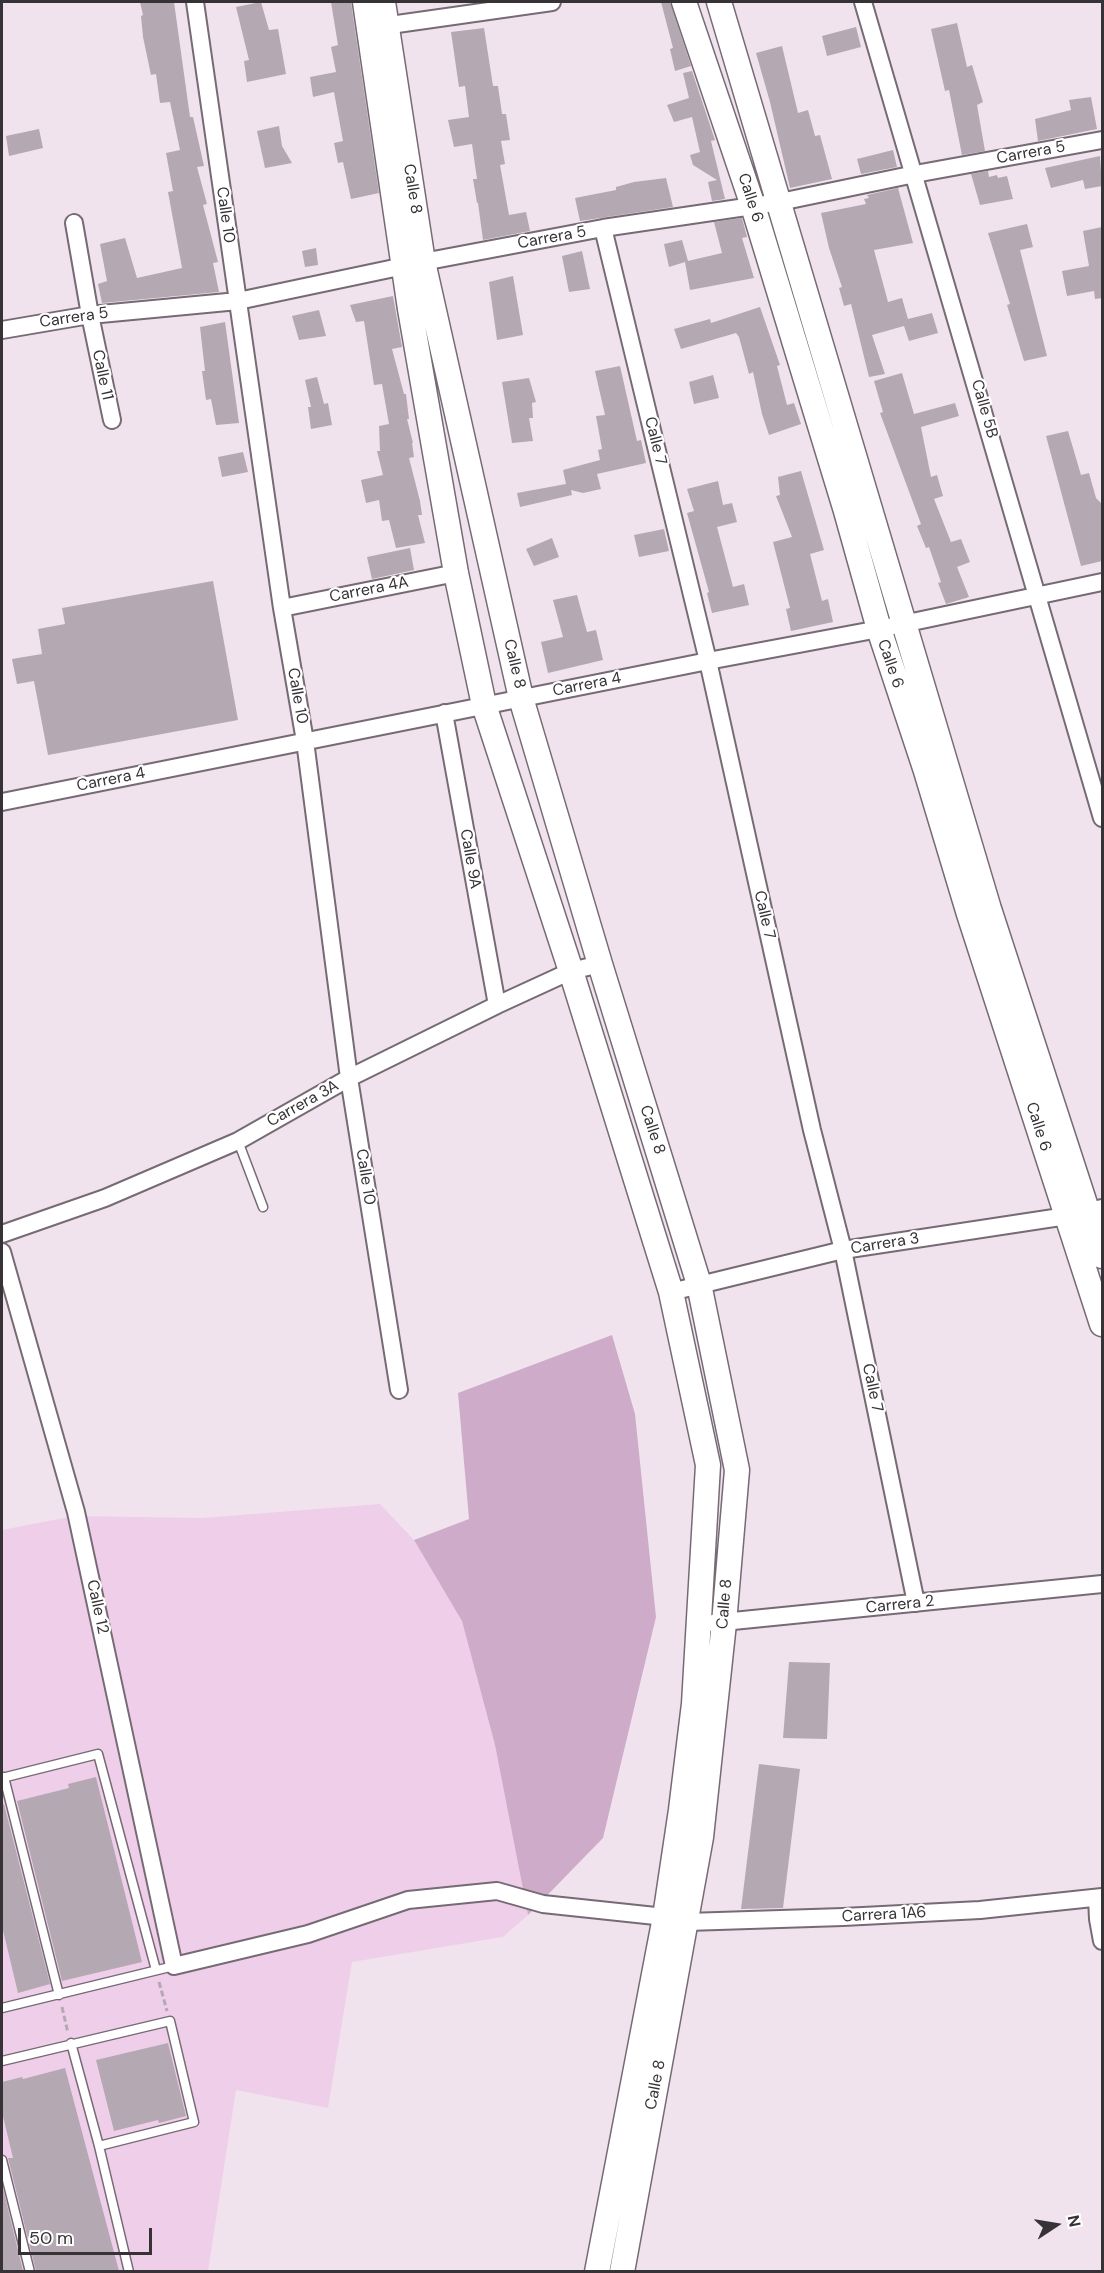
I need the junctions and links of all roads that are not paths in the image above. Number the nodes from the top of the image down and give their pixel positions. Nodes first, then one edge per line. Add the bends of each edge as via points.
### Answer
1 (195, 2) edge
2 (365, 2) edge
3 (383, 2) edge
4 (552, 2) edge
5 (684, 2) edge
6 (719, 2) edge
7 (863, 2) edge
8 (378, 27) junction
9 (1102, 140) edge
10 (915, 174) junction
11 (780, 202) junction
12 (753, 206) junction
13 (74, 223) dead end
14 (603, 228) junction
15 (413, 264) junction
16 (238, 301) junction
17 (90, 315) junction
18 (2, 330) edge
19 (112, 420) dead end
20 (870, 506) junction
21 (846, 511) junction
22 (456, 573) junction
23 (1102, 582) edge
24 (1038, 594) junction
25 (282, 608) junction
26 (904, 624) junction
27 (879, 629) junction
28 (708, 661) junction
29 (521, 698) junction
30 (484, 705) junction
31 (444, 713) junction
32 (304, 741) junction
33 (2, 801) edge
34 (1102, 818) edge
35 (979, 912) junction
36 (600, 964) junction
37 (571, 971) junction
38 (497, 1005) junction
39 (350, 1078) junction
40 (238, 1140) junction
41 (263, 1207) dead end
42 (1086, 1212) edge
43 (2, 1234) edge
44 (843, 1250) junction
45 (2, 1252) edge
46 (1102, 1256) edge
47 (699, 1284) junction
48 (671, 1292) junction
49 (1102, 1324) edge
50 (399, 1390) dead end
51 (1102, 1584) edge
52 (916, 1603) junction
53 (698, 1623) junction
54 (724, 1623) junction
55 (3, 1778) edge
56 (1100, 1898) edge
57 (676, 1920) junction
58 (1102, 1941) edge
59 (174, 1966) junction
60 (156, 1970) junction
61 (59, 1995) junction
62 (2, 2008) edge
63 (71, 2043) junction
64 (2, 2061) edge
65 (99, 2145) junction
66 (2, 2160) edge
67 (30, 2271) edge
68 (129, 2271) edge
69 (597, 2271) edge
70 (622, 2271) edge

1 - 16 street, Calle 10
2 - 8 street, Calle 8
3 - 8 street, Calle 8
4 - 8 street
5 - 12 street, Calle 6
6 - 11 street, Calle 6
7 - 10 street, Calle 5B
8 - 15 street, Calle 8
9 - 10 street, Carrera 5
10 - 11 street, Carrera 5
10 - 24 street, Calle 5B
11 - 12 street, Carrera 5
11 - 20 street, Calle 6
12 - 14 street, Carrera 5
12 - 21 street, Calle 6
13 - 17 street, Calle 11
14 - 15 street, Carrera 5
14 - 28 street, Calle 7
15 - 16 street, Carrera 5
15 - 22 street, Calle 8
15 - 29 street, Calle 8
16 - 17 street, Carrera 5
16 - 25 street, Calle 10
17 - 18 street, Carrera 5
17 - 19 street, Calle 11
20 - 21 street
20 - 26 street, Calle 6
21 - 27 street, Calle 6
22 - 25 street, Carrera 4A
22 - 30 street, Calle 8
23 - 24 street, Carrera 4
24 - 26 street, Carrera 4
24 - 34 street, Calle 5B
25 - 32 street, Calle 10
26 - 27 street, Carrera 4
26 - 35 street, Calle 6
27 - 28 street, Carrera 4
27 - 35 street, Calle 6
28 - 29 street, Carrera 4
28 - 44 street, Calle 7 via 812,1130
29 - 30 street, Carrera 4
29 - 36 street, Calle 8
30 - 31 street, Carrera 4
30 - 37 street, Calle 8
31 - 32 street, Carrera 4
31 - 38 street, Calle 9A
32 - 33 street, Carrera 4
32 - 39 street, Calle 10
35 - 42 street, Calle 6
36 - 37 street, Carrera 3A
36 - 47 street, Calle 8
37 - 38 street, Carrera 3A
37 - 48 street, Calle 8
38 - 39 street, Carrera 3A
39 - 40 street, Carrera 3A
39 - 50 street, Calle 10
40 - 41 lane
40 - 43 street, Carrera 3A via 105,1197
42 - 44 street, Carrera 3
42 - 46 street, Calle 6
42 - 49 street, Calle 6
44 - 47 street, Carrera 3
44 - 52 street, Calle 7
45 - 59 street, Calle 12 via 76,1512
47 - 48 street, Carrera 3
47 - 54 street, Calle 8 via 737,1470
48 - 53 street, Calle 8 via 708,1465
51 - 52 street, Carrera 2
52 - 54 street, Carrera 2
53 - 54 street, Carrera 2
53 - 57 street, Calle 8
54 - 57 street, Calle 8 via 701,1837
55 - 60 lane via 98,1754
55 - 61 lane
56 - 57 street, Carrera 1A6 via 980,1910
56 - 58 street
57 - 59 street, Carrera 1A6 via 543,1904 497,1891 408,1900 309,1934
57 - 69 street, Calle 8
57 - 70 street, Calle 8
59 - 60 lane
60 - 61 lane
61 - 62 lane
63 - 64 lane
63 - 65 lane
63 - 65 lane via 170,2021 194,2122
65 - 68 lane
66 - 67 lane

